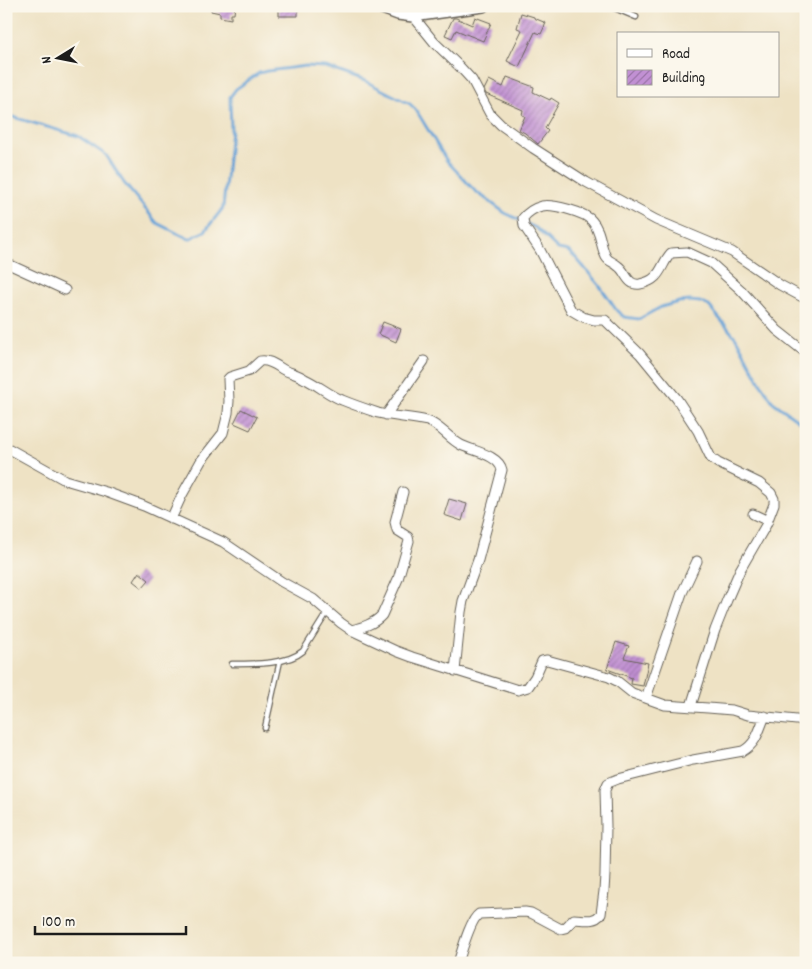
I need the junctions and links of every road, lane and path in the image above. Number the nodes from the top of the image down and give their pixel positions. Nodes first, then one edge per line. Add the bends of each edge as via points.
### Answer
1 (377, 6) edge
2 (483, 6) edge
3 (610, 6) edge
4 (414, 11) edge
5 (636, 17) dead end
6 (6, 263) edge
7 (65, 290) dead end
8 (806, 298) edge
9 (806, 353) edge
10 (424, 361) dead end
11 (386, 415) junction
12 (6, 447) edge
13 (403, 492) dead end
14 (753, 514) dead end
15 (171, 519) junction
16 (768, 521) junction
17 (697, 561) dead end
18 (328, 611) junction
19 (351, 630) junction
20 (280, 661) junction
21 (232, 664) dead end
22 (454, 671) junction
23 (646, 698) junction
24 (691, 706) junction
25 (765, 716) junction
26 (806, 720) edge
27 (265, 728) dead end
28 (458, 963) edge

1 - 4 street via 398,14
2 - 4 street
3 - 5 lane
4 - 8 street via 434,42 472,80 490,114 501,125 586,182 656,220 732,252 780,285
6 - 7 street
9 - 16 street via 777,330 711,263 687,252 672,253 661,272 646,282 636,284 607,258 598,229 589,217 545,206 534,209 523,218 524,226 569,308 583,317 605,320 640,354 677,399 714,460 759,483 771,493 774,503
10 - 11 street
11 - 15 street via 340,400 306,379 260,361 249,371 229,378 228,413 223,433 201,461
11 - 22 street via 438,426 459,444 484,453 502,467 478,560 463,600
12 - 15 street via 65,480 106,492
13 - 19 street via 396,527 408,536 409,541 398,579 382,615 370,624
14 - 16 street
15 - 18 street via 223,542
16 - 24 street via 727,600
17 - 23 street via 682,593
18 - 19 street
18 - 20 lane via 303,651
19 - 22 street via 396,651
20 - 21 lane
20 - 27 lane
22 - 23 street via 518,690 528,688 542,661 547,660 609,677 632,693
23 - 24 street via 664,705
24 - 25 street
25 - 26 street
25 - 28 street via 755,742 743,751 693,760 608,783 605,790 604,891 599,917 585,921 574,919 561,929 531,913 479,914 471,924

